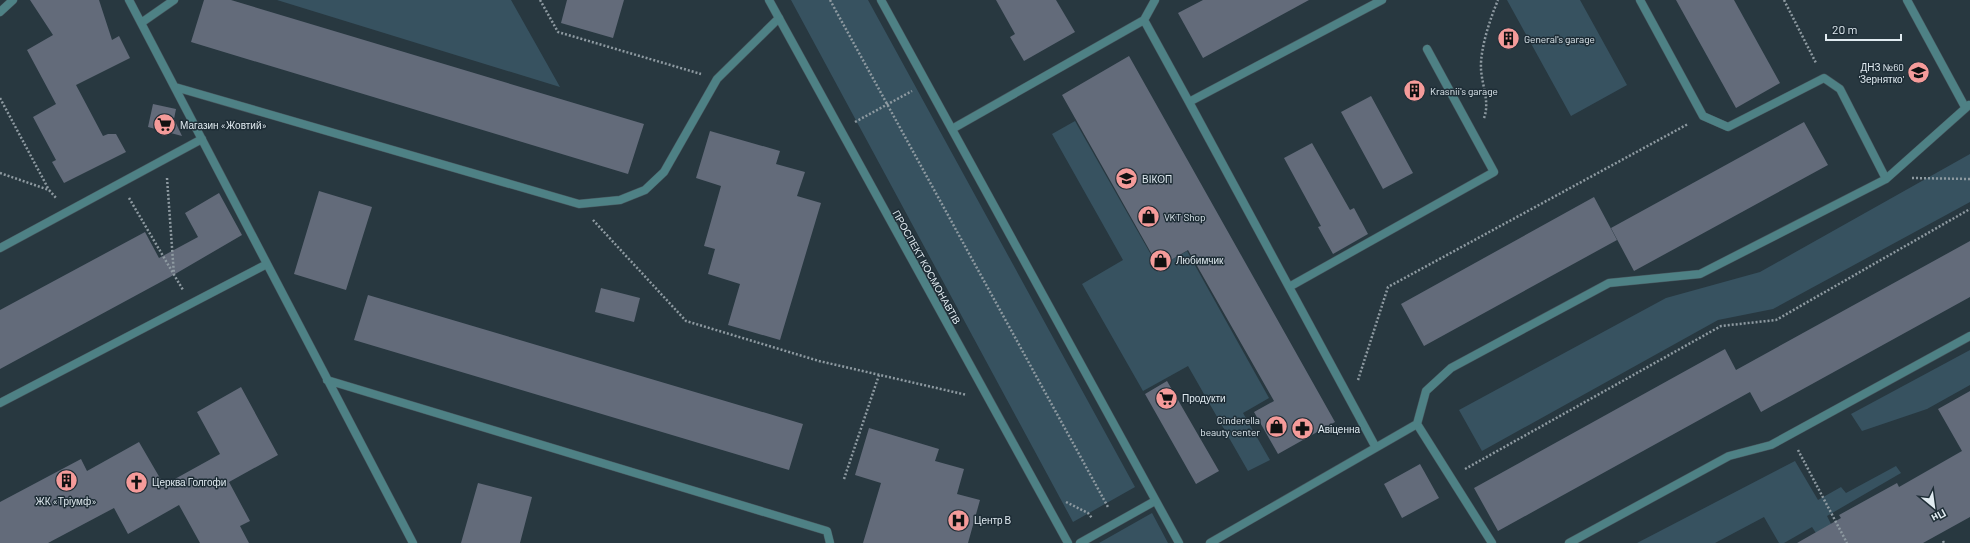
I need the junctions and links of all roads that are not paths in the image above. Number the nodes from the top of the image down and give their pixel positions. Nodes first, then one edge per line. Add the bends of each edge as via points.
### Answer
1 (13, 0) edge
2 (129, 0) edge
3 (174, 0) edge
4 (769, 0) edge
5 (881, 0) edge
6 (1155, 0) edge
7 (1382, 0) edge
8 (1640, 0) edge
9 (1907, 0) edge
10 (0, 12) edge
11 (779, 18) junction
12 (1144, 20) junction
13 (141, 23) junction
14 (1428, 49) dead end
15 (175, 87) junction
16 (1189, 102) junction
17 (1968, 106) edge
18 (952, 129) junction
19 (202, 139) junction
20 (1886, 179) junction
21 (0, 248) edge
22 (267, 264) junction
23 (1289, 287) junction
24 (1970, 336) edge
25 (327, 380) junction
26 (0, 403) edge
27 (1417, 424) junction
28 (1375, 446) junction
29 (1155, 500) junction
30 (413, 543) edge
31 (830, 543) edge
32 (1068, 543) edge
33 (1080, 543) edge
34 (1180, 543) edge
35 (1210, 543) edge
36 (1492, 543) edge
37 (1569, 543) edge

1 - 10 street
2 - 13 street
3 - 13 street
4 - 11 street, ПРОСПЕКТ КОСМОНАВТІВ
5 - 18 street
6 - 12 street
7 - 16 street
8 - 20 street via 1703,116 1728,127 1824,78 1840,90
9 - 17 street
11 - 15 street via 717,79 664,172 645,190 620,200 579,204
11 - 32 street, ПРОСПЕКТ КОСМОНАВТІВ
12 - 16 street
12 - 18 street
13 - 15 street
14 - 23 street via 1494,172
15 - 19 street
16 - 23 street
17 - 20 street
18 - 29 street
19 - 21 street
19 - 22 street
20 - 27 street via 1700,274 1609,283 1451,368 1426,391
22 - 25 street
22 - 26 street
23 - 28 street
24 - 37 street via 1771,445 1729,456
25 - 30 street
25 - 31 street via 827,531
27 - 28 street
27 - 36 street
28 - 35 street
29 - 33 street
29 - 34 street

